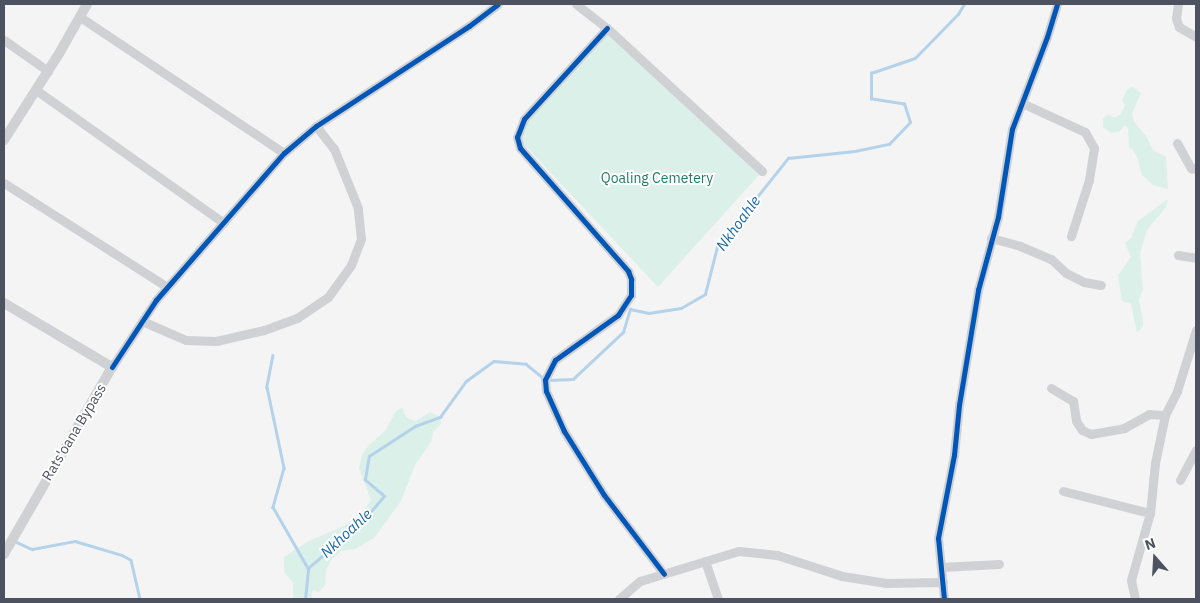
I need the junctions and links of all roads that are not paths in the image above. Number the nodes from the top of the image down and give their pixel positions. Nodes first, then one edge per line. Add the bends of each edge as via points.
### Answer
1 (87, 4) edge
2 (498, 4) edge
3 (576, 4) edge
4 (1057, 4) edge
5 (1178, 4) edge
6 (80, 16) junction
7 (607, 28) junction
8 (1196, 38) edge
9 (4, 40) edge
10 (48, 71) junction
11 (36, 90) junction
12 (1022, 103) junction
13 (316, 126) junction
14 (4, 140) edge
15 (1177, 143) dead end
16 (284, 152) junction
17 (1196, 169) edge
18 (762, 170) dead end
19 (4, 183) edge
20 (224, 223) junction
21 (1071, 236) dead end
22 (991, 238) junction
23 (1178, 255) dead end
24 (1196, 258) edge
25 (1101, 285) dead end
26 (167, 287) junction
27 (4, 303) edge
28 (142, 321) junction
29 (1196, 330) edge
30 (112, 368) junction
31 (1051, 388) dead end
32 (1165, 415) junction
33 (1196, 450) edge
34 (1180, 480) dead end
35 (1063, 491) dead end
36 (1150, 512) junction
37 (4, 554) edge
38 (705, 562) junction
39 (999, 564) dead end
40 (941, 567) junction
41 (664, 574) junction
42 (943, 582) junction
43 (619, 599) edge
44 (718, 599) edge
45 (944, 599) edge
46 (1135, 599) edge

1 - 6 street
2 - 13 street
3 - 7 street
4 - 12 street
5 - 8 street via 1176,18 1179,27
6 - 10 street
6 - 16 street
7 - 18 street
7 - 41 street via 524,120 517,137 520,148 628,271 631,279 631,295 618,315 555,360 546,380 546,391 564,431 604,496
9 - 10 street
10 - 11 street
11 - 14 street
11 - 20 street
12 - 21 street via 1085,132 1094,148 1089,180
12 - 22 street via 1012,129 998,217
13 - 16 street
13 - 28 street via 334,149 358,208 361,239 351,265 328,297 297,318 264,330 216,341 186,340
15 - 17 street via 1190,168
16 - 20 street
19 - 26 street
20 - 26 street
22 - 25 street via 1051,259 1066,273 1084,282
22 - 40 street via 978,290 954,455 938,538
23 - 24 street
26 - 28 street
27 - 30 street, Rats'oana Bypass
28 - 30 street
29 - 32 street via 1177,391
30 - 37 street, Rats'oana Bypass
31 - 32 street via 1074,401 1076,422 1091,434 1124,428 1149,414
32 - 36 street via 1155,463
33 - 34 street
35 - 36 street
36 - 46 street via 1131,580
38 - 41 street
38 - 42 street via 739,551 777,555 842,576 886,583
38 - 44 street
39 - 40 street
40 - 42 street
41 - 43 street via 640,581
42 - 45 street

